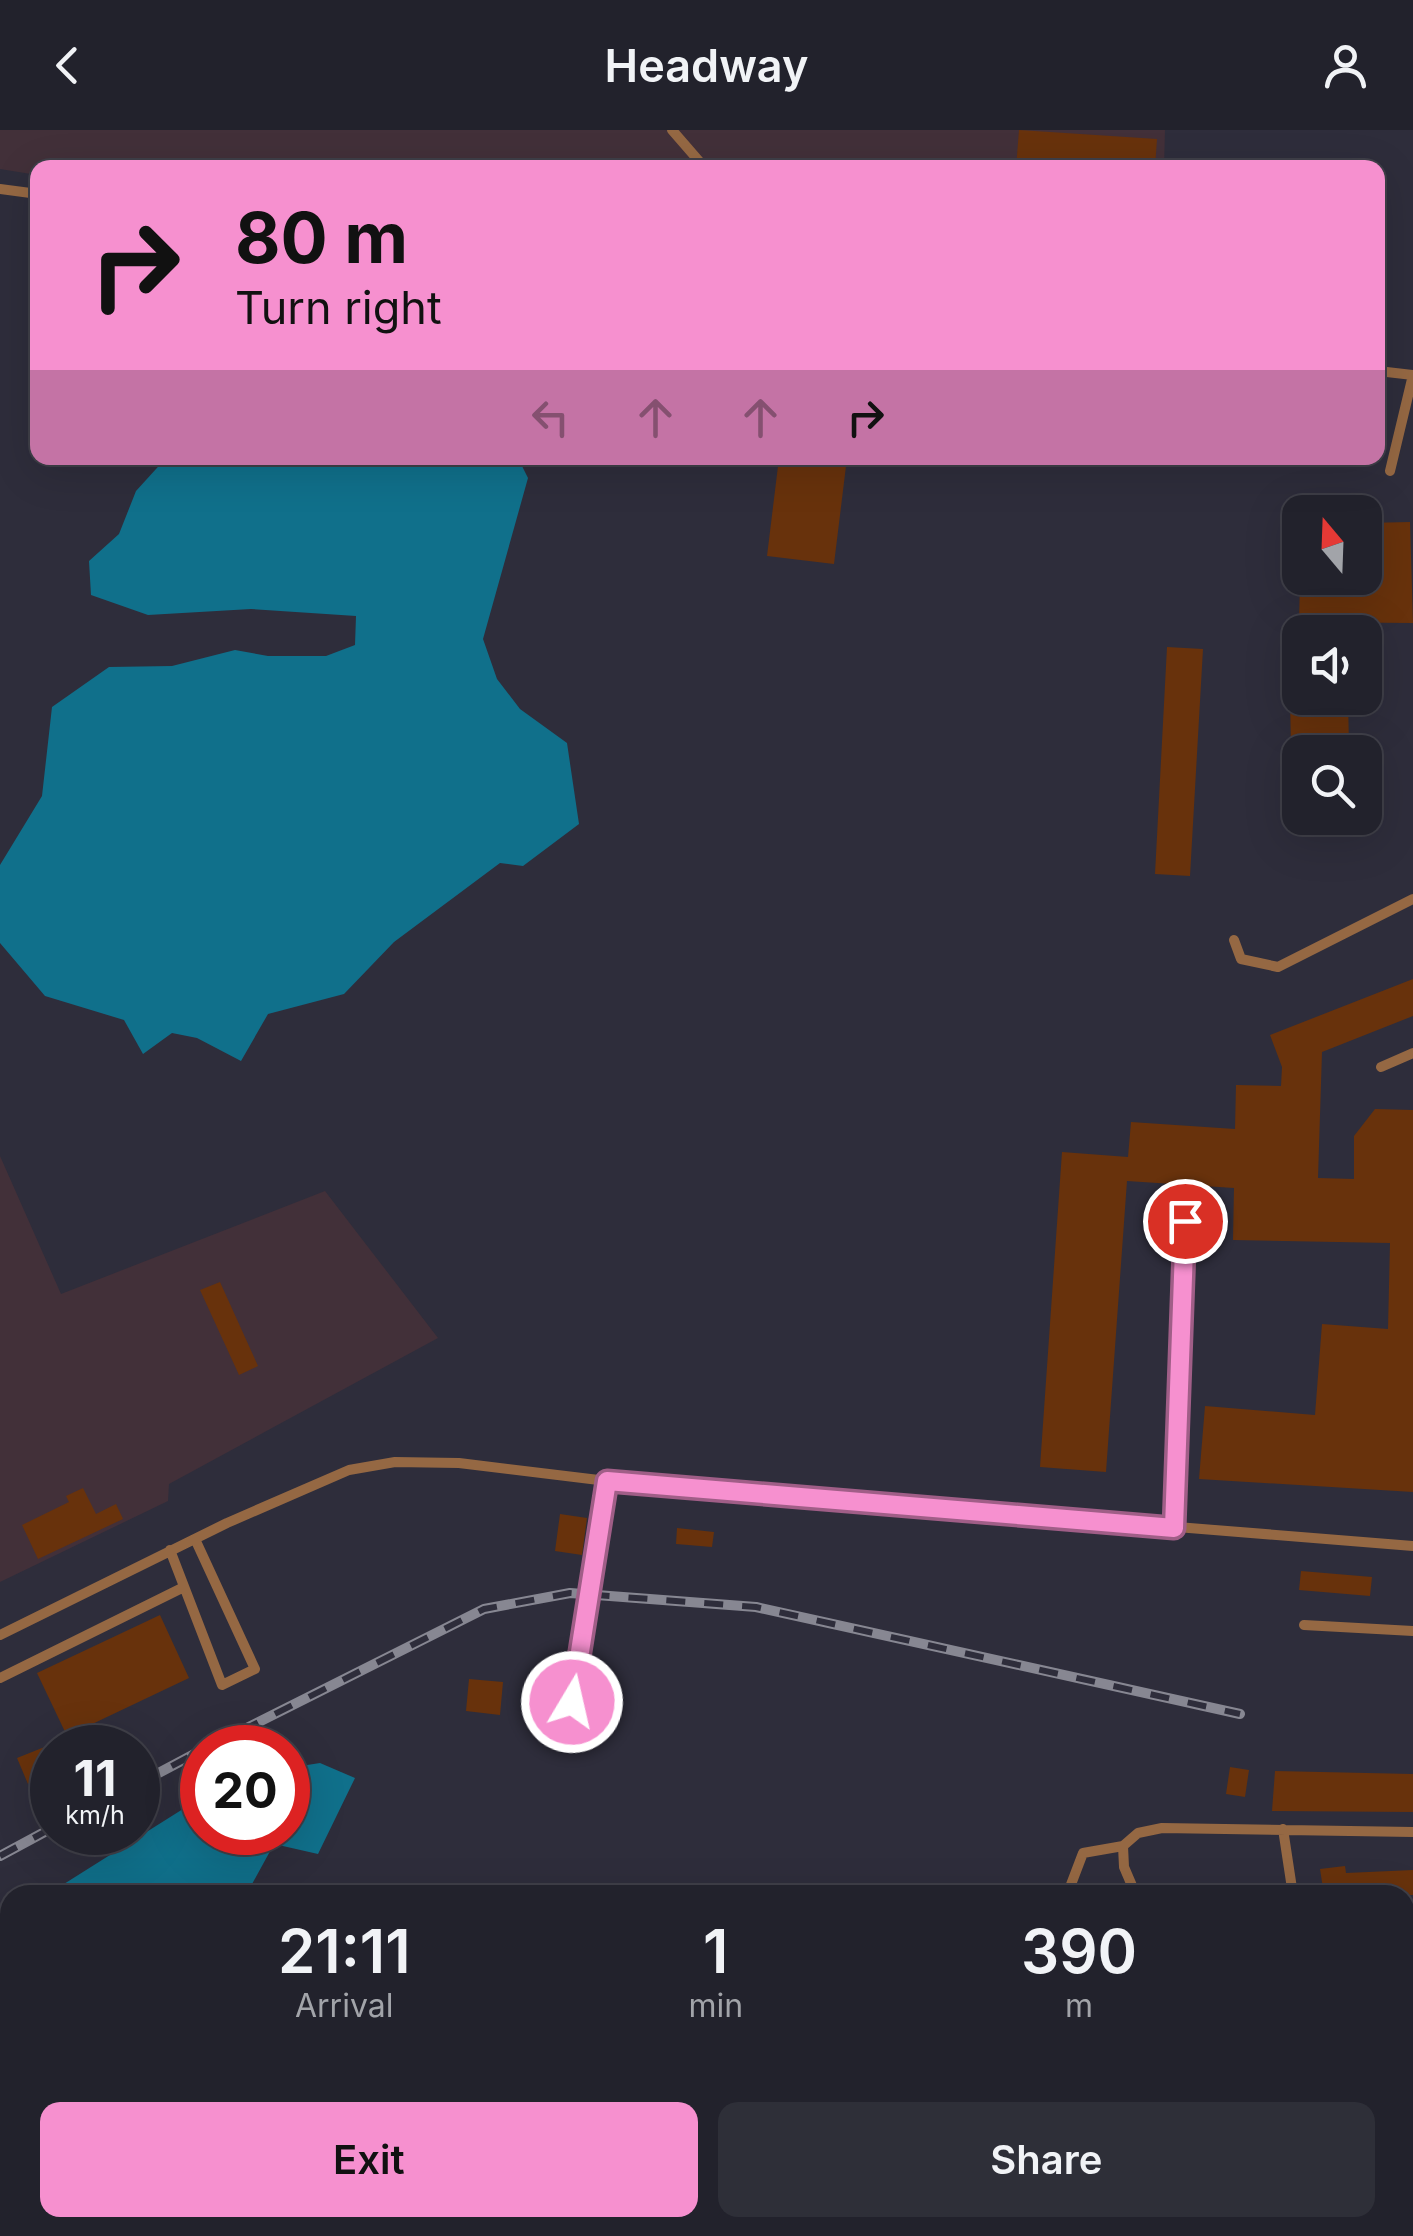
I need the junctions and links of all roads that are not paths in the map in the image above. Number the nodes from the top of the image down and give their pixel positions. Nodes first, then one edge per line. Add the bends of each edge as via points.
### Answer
1 (672, 130) edge
2 (698, 160) edge
3 (0, 189) edge
4 (30, 193) edge
5 (1385, 371) edge
6 (1390, 470) dead end
7 (1413, 899) edge
8 (1234, 940) dead end
9 (1413, 1053) edge
10 (1381, 1067) dead end
11 (1185, 1221) dead end
12 (607, 1481) junction
13 (1174, 1528) junction
14 (195, 1538) junction
15 (1413, 1546) edge
16 (170, 1550) junction
17 (184, 1587) junction
18 (1304, 1626) dead end
19 (1413, 1631) edge
20 (0, 1635) edge
21 (0, 1678) edge
22 (567, 1737) dead end
23 (1282, 1829) junction
24 (1413, 1832) edge
25 (1123, 1846) junction
26 (1070, 1885) edge
27 (1132, 1885) edge
28 (1291, 1885) edge

1 - 2 lane
3 - 4 lane
5 - 6 lane via 1413,375
7 - 8 lane via 1278,967 1241,959
9 - 10 lane
11 - 13 lane
12 - 13 lane
12 - 14 lane via 458,1462 395,1462 348,1470
12 - 22 lane
13 - 15 lane
14 - 16 lane
14 - 17 lane via 254,1668 222,1685
16 - 17 lane
16 - 20 lane
17 - 21 lane
18 - 19 lane
23 - 24 lane
23 - 25 lane via 1162,1828 1138,1833
23 - 28 lane
25 - 26 lane via 1083,1853
25 - 27 lane

